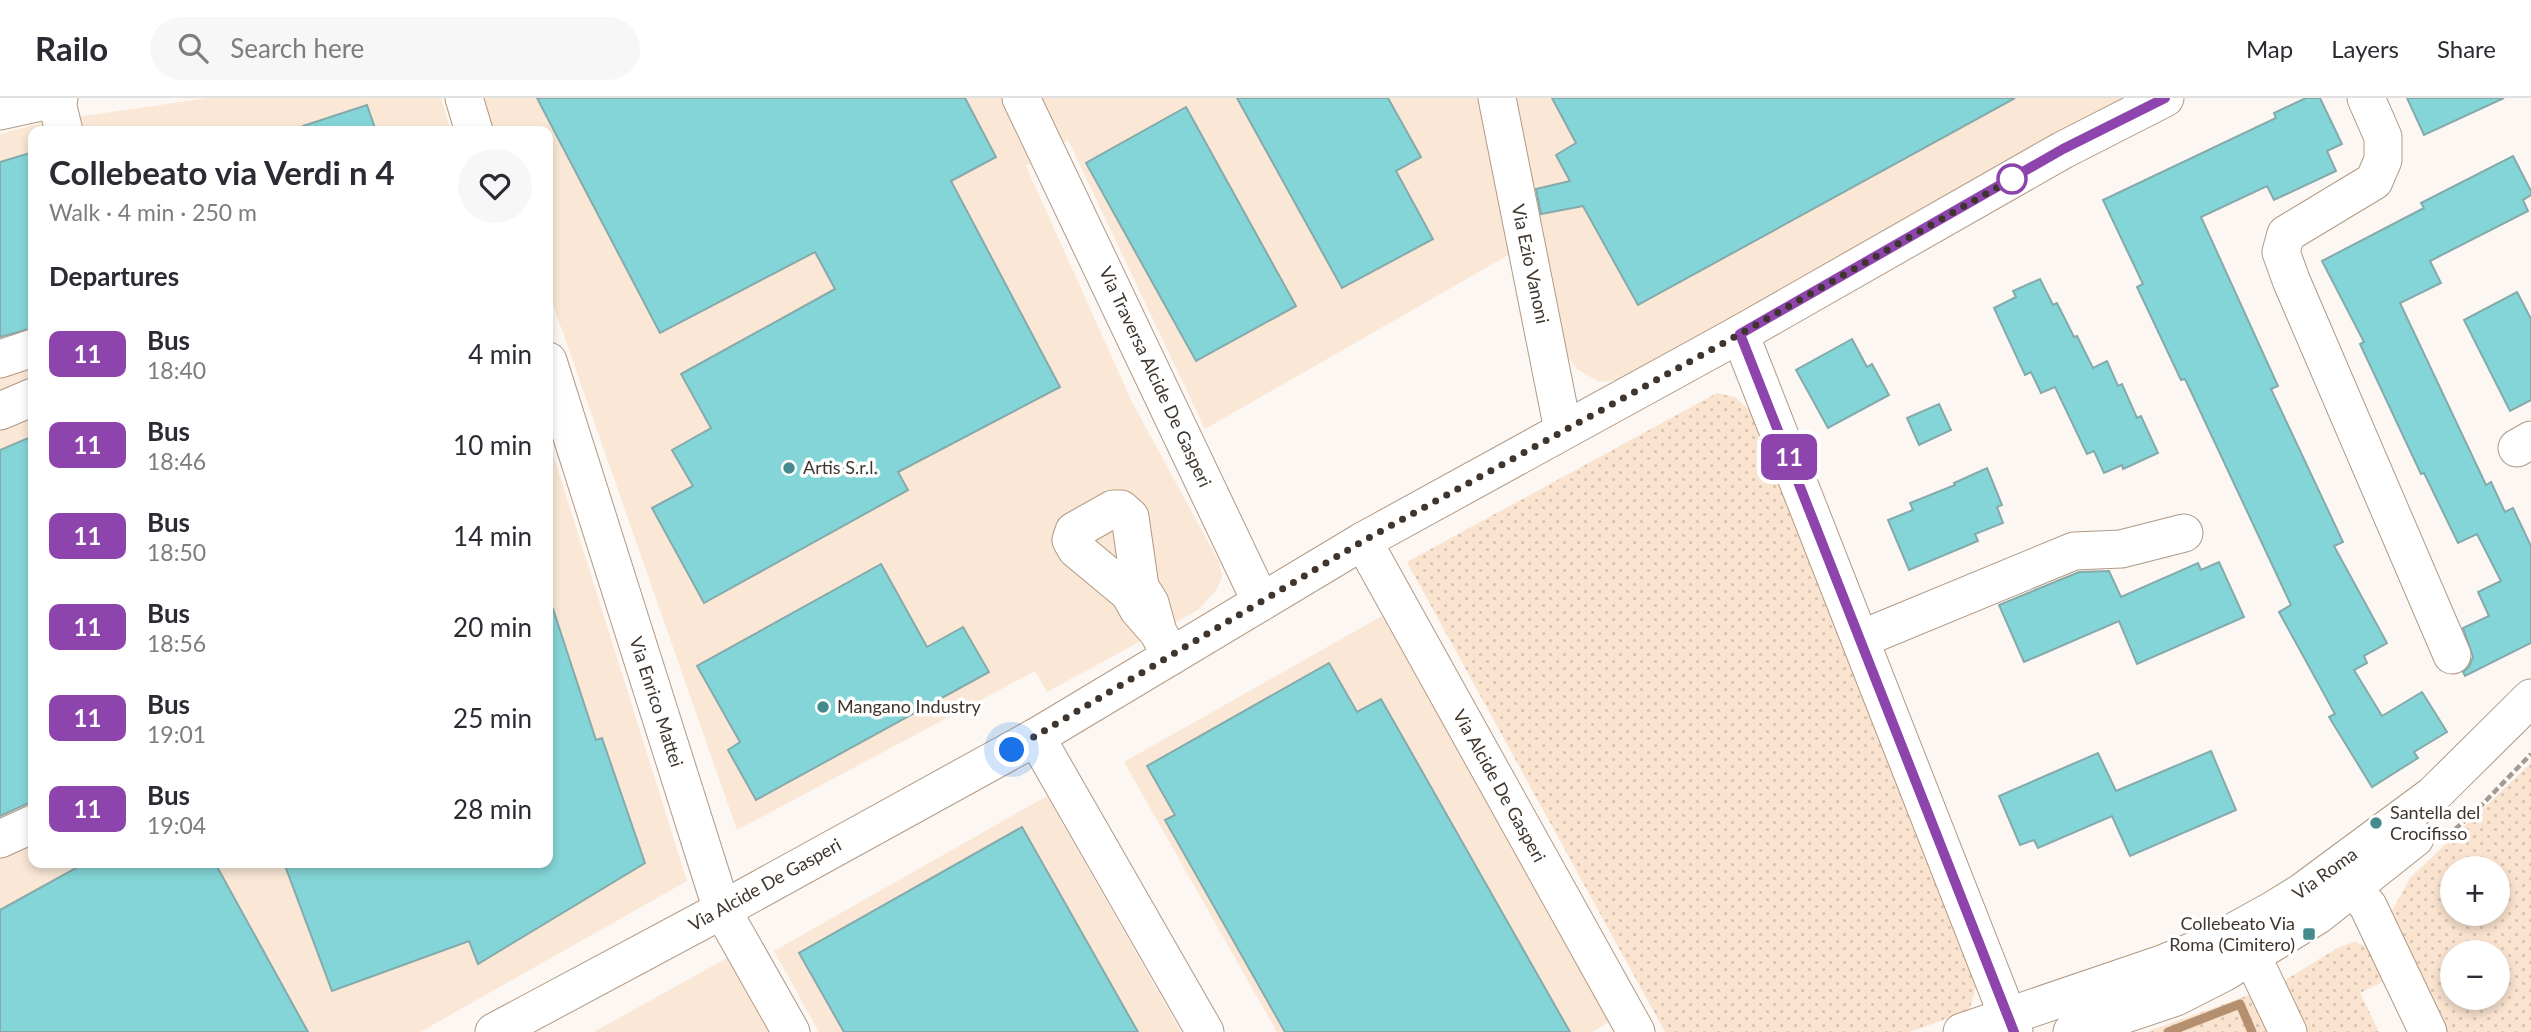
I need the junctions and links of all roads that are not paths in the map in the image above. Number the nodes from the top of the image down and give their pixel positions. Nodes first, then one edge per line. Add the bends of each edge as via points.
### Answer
1 (57, 98) edge
2 (464, 98) edge
3 (1021, 98) edge
4 (1497, 98) edge
5 (2165, 98) edge
6 (2365, 98) edge
7 (0, 111) edge
8 (63, 126) edge
9 (472, 126) edge
10 (1740, 334) junction
11 (28, 350) edge
12 (0, 359) edge
13 (553, 378) edge
14 (28, 399) edge
15 (0, 411) edge
16 (1563, 430) junction
17 (2184, 533) dead end
18 (1363, 541) junction
19 (1261, 602) junction
20 (1861, 639) junction
21 (2452, 655) dead end
22 (2531, 698) edge
23 (2531, 733) edge
24 (1036, 737) junction
25 (28, 826) edge
26 (0, 839) edge
27 (2353, 888) junction
28 (722, 910) junction
29 (2252, 956) junction
30 (2011, 1025) edge
31 (494, 1032) edge
32 (791, 1032) edge
33 (1205, 1032) edge
34 (1636, 1032) edge
35 (1962, 1032) edge
36 (2072, 1032) edge
37 (2288, 1032) edge
38 (2428, 1032) edge

1 - 7 street
1 - 8 street
2 - 9 street
3 - 19 street, Via Traversa Alcide De Gasperi
4 - 16 street, Via Ezio Vanoni
5 - 10 street, Via Alcide De Gasperi via 2063,149
6 - 21 street via 2383,137 2383,160 2374,181 2286,234 2281,252
10 - 16 street, Via Alcide De Gasperi
10 - 20 street
11 - 12 street
13 - 28 street, Via Enrico Mattei
14 - 15 street
16 - 18 street, Via Alcide De Gasperi
17 - 20 street via 2120,549 2074,551
18 - 19 street, Via Alcide De Gasperi
18 - 34 street, Via Alcide De Gasperi
19 - 24 street, Via Alcide De Gasperi via 1164,644
20 - 30 street
22 - 30 street, Via Roma via 2433,795 2302,892 2217,942
23 - 27 street, Via Roma via 2473,791
24 - 28 street, Via Alcide De Gasperi
24 - 33 street
25 - 26 street
27 - 29 street, Via Roma
27 - 38 street via 2368,906
28 - 31 street, Via Alcide De Gasperi
28 - 32 street, Via Enrico Mattei
29 - 36 street, Via Roma via 2176,997
29 - 37 street
30 - 35 street, Via Roma

